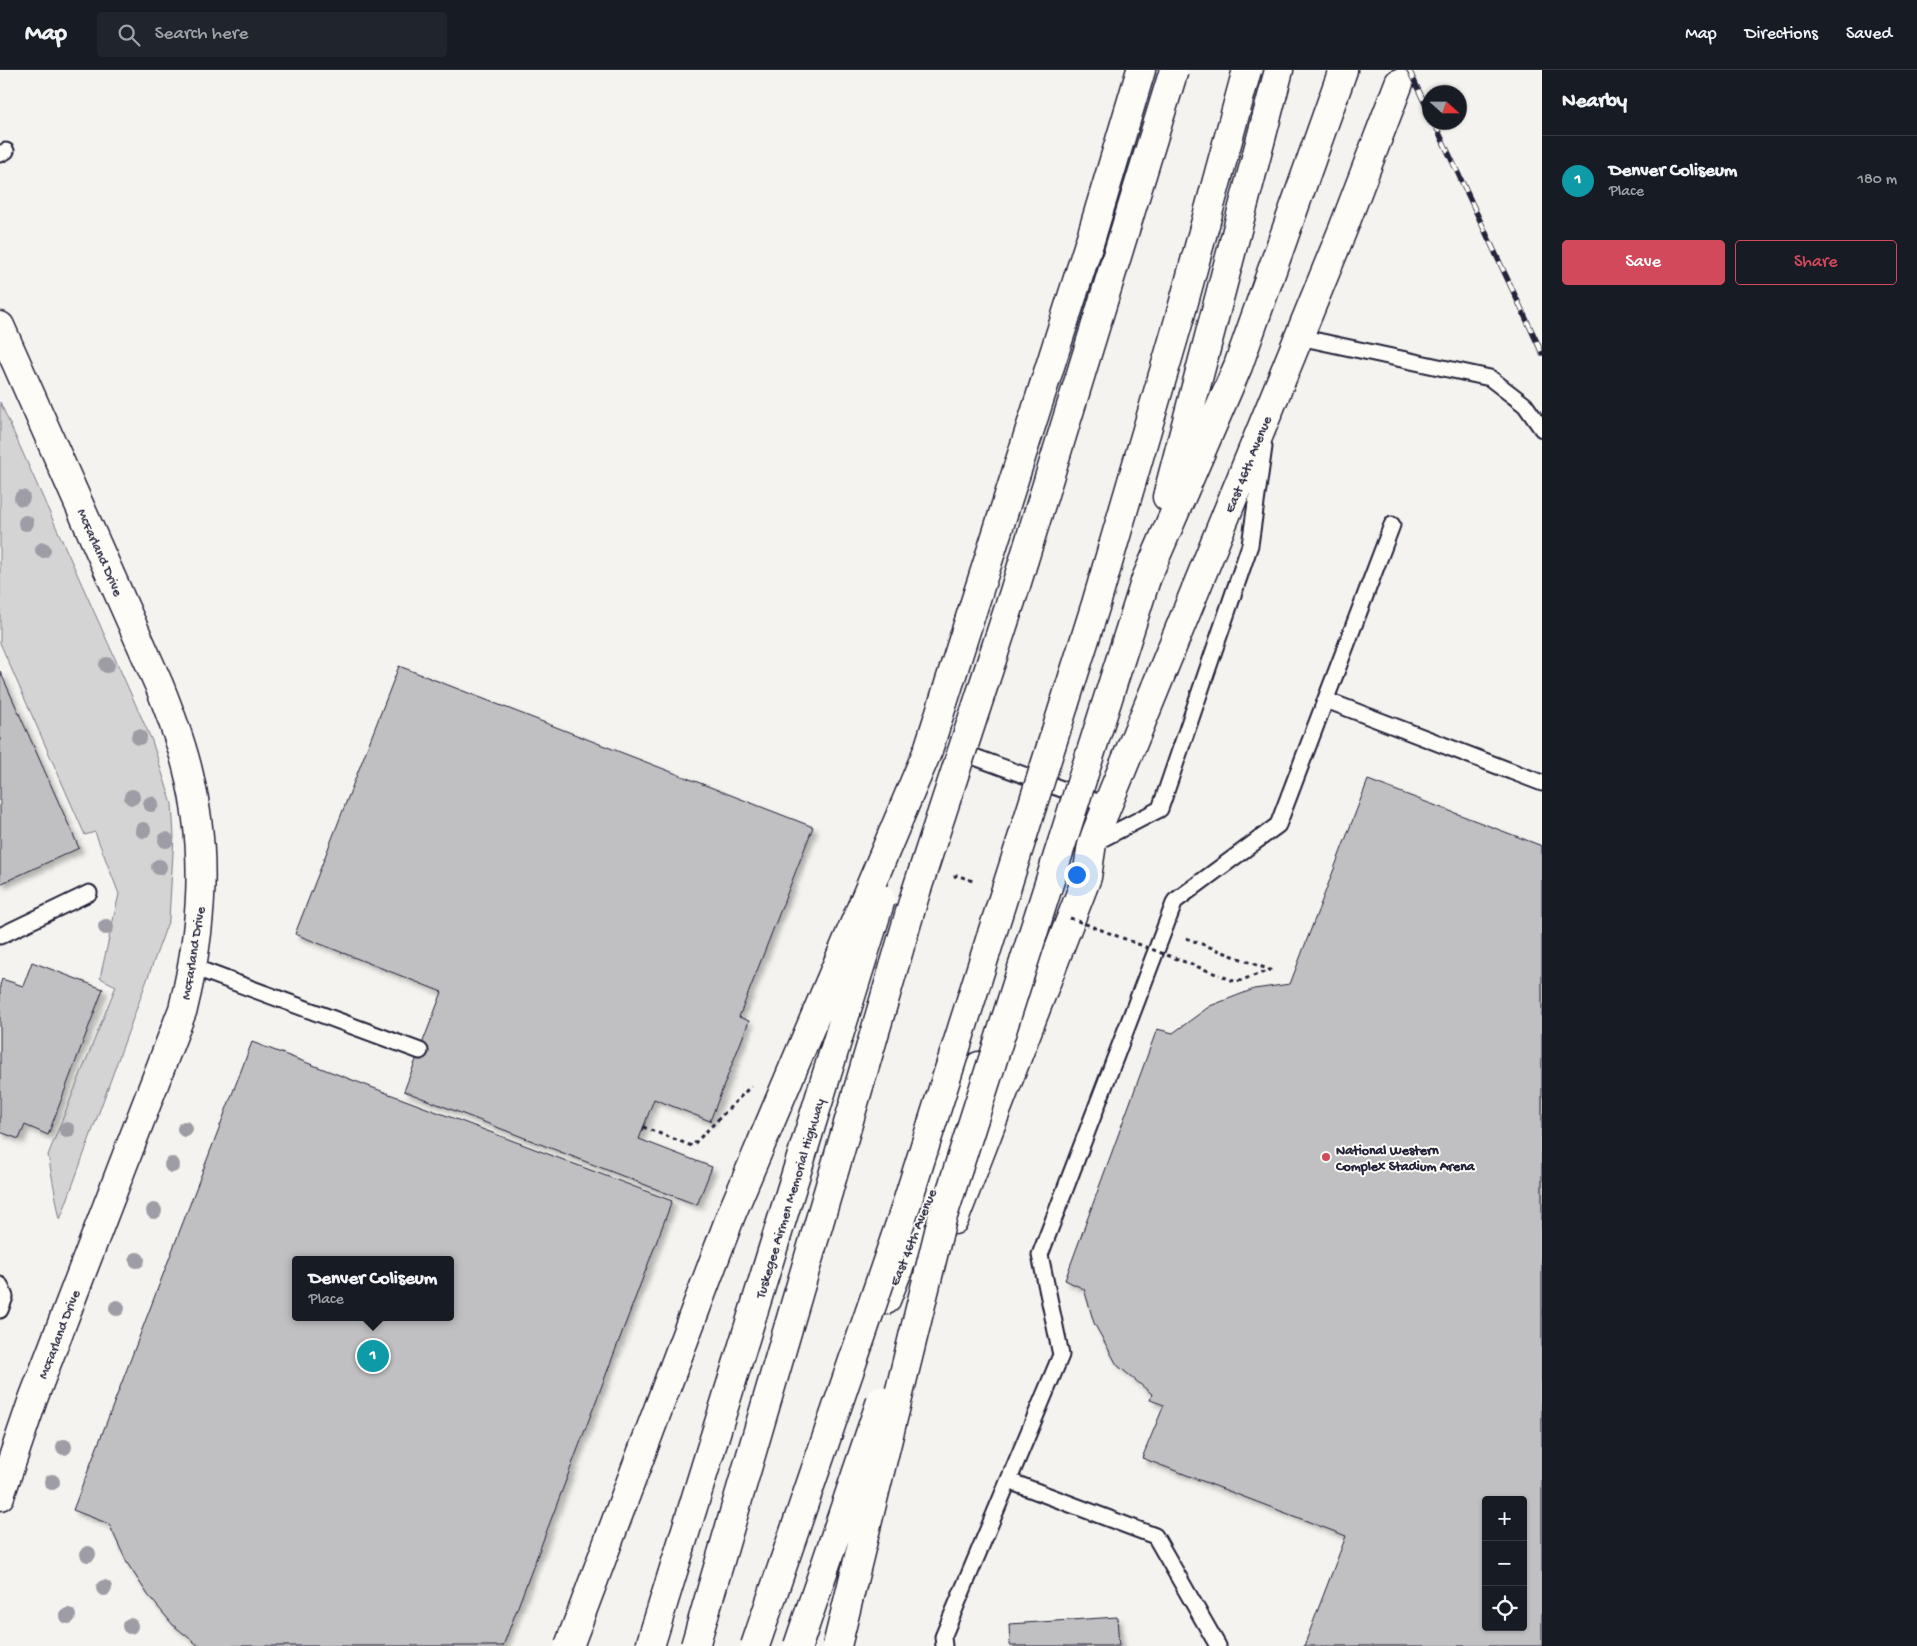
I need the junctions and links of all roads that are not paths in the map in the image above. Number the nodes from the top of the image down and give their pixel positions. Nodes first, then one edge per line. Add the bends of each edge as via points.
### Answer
1 (1126, 70) edge
2 (1141, 70) edge
3 (1174, 70) edge
4 (1247, 70) edge
5 (1279, 70) edge
6 (1343, 70) edge
7 (1399, 83) dead end
8 (1092, 234) junction
9 (0, 326) edge
10 (1299, 337) junction
11 (1268, 412) junction
12 (1542, 429) edge
13 (1392, 525) dead end
14 (1146, 579) junction
15 (1326, 700) junction
16 (928, 750) junction
17 (972, 756) dead end
18 (1542, 783) edge
19 (1108, 806) junction
20 (1092, 843) junction
21 (89, 893) dead end
22 (0, 936) edge
23 (193, 968) junction
24 (420, 1051) dead end
25 (942, 1219) junction
26 (0, 1285) edge
27 (0, 1310) edge
28 (1009, 1480) junction
29 (0, 1496) edge
30 (569, 1646) edge
31 (650, 1646) edge
32 (695, 1646) edge
33 (750, 1646) edge
34 (755, 1646) edge
35 (788, 1646) edge
36 (798, 1646) edge
37 (838, 1646) edge
38 (944, 1646) edge
39 (1218, 1646) edge

1 - 8 main road
2 - 8 main road
3 - 32 main road, bridge via 1014,592 915,895
4 - 34 main road, bridge via 1179,320 1096,604 905,1209
5 - 14 main road
6 - 14 main road via 1238,366
7 - 10 main road, East 46th Avenue
8 - 16 main road
9 - 23 main road, McFarland Drive via 160,685 178,734 190,776 201,853 202,891
10 - 11 main road, East 46th Avenue
10 - 12 lane via 1490,378 1525,405
11 - 19 main road, East 46th Avenue
11 - 20 lane via 1250,545 1160,809
13 - 15 lane
14 - 25 main road, bridge
15 - 18 lane
15 - 28 lane via 1278,825 1175,901 1040,1255 1061,1355
16 - 30 main road, bridge via 731,1215
16 - 31 main road, Tuskegee Airmen Memorial Highway, bridge
17 - 19 lane
19 - 20 main road, East 46th Avenue
20 - 33 main road, East 46th Avenue via 1059,863
20 - 35 main road, East 46th Avenue via 1087,877
21 - 22 lane
23 - 24 lane
23 - 29 main road, McFarland Drive via 183,1009 32,1399
25 - 36 main road, bridge
25 - 37 main road, bridge
26 - 27 lane via 5,1297
28 - 38 lane via 943,1637
28 - 39 lane via 1155,1536

